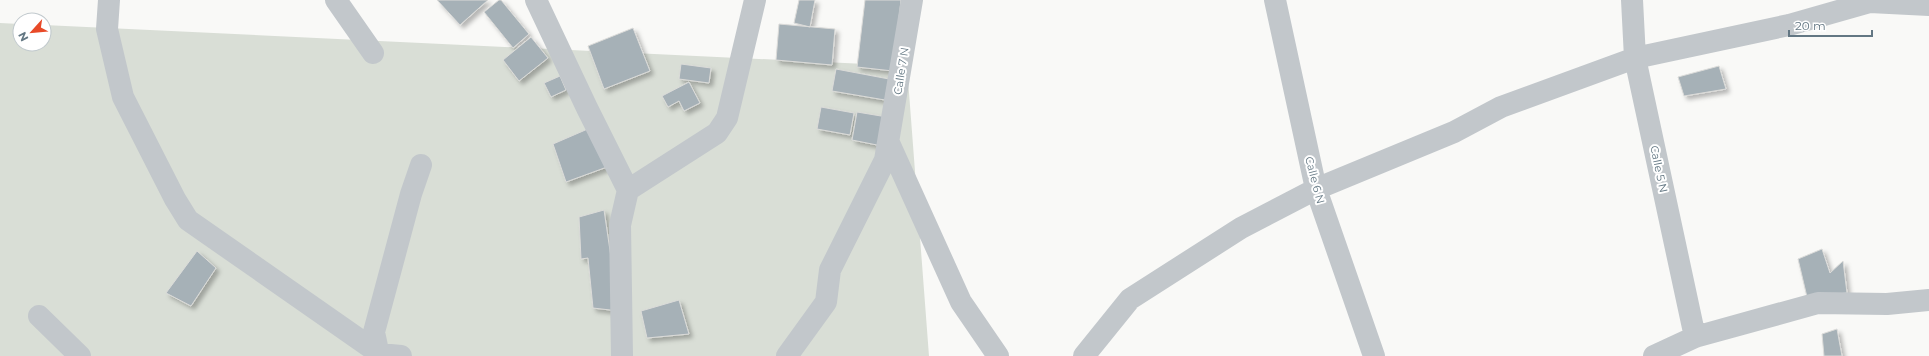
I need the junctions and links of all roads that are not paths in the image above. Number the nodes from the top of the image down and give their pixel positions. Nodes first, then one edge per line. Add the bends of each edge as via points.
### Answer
1 (109, 0) edge
2 (336, 0) edge
3 (536, 0) edge
4 (755, 0) edge
5 (912, 0) edge
6 (1275, 0) edge
7 (1632, 0) edge
8 (1929, 5) edge
9 (373, 53) dead end
10 (1635, 58) junction
11 (889, 143) junction
12 (421, 165) dead end
13 (1316, 189) junction
14 (628, 190) junction
15 (1929, 300) edge
16 (39, 316) dead end
17 (1695, 337) junction
18 (379, 355) edge
19 (80, 356) edge
20 (401, 356) edge
21 (618, 356) edge
22 (622, 356) edge
23 (637, 356) edge
24 (787, 356) edge
25 (998, 356) edge
26 (1084, 356) edge
27 (1374, 356) edge
28 (1654, 356) edge

1 - 18 street via 107,29 123,97 188,220
2 - 9 street
3 - 14 street
4 - 14 street via 727,118 717,133
5 - 11 street, Calle 7 N
6 - 13 street, Calle 6 N
7 - 10 street, Calle 5 N
8 - 10 street via 1870,2 1789,25
10 - 13 street via 1501,107 1454,132
10 - 17 street, Calle 5 N
11 - 24 street, Calle 7 N via 885,160 830,270 826,302
11 - 25 street via 961,302
12 - 18 street via 374,332
13 - 26 street via 1241,228 1130,299
13 - 27 street, Calle 6 N
14 - 22 street via 620,225
15 - 17 street via 1888,304 1818,303
16 - 19 street
17 - 28 street
18 - 20 street
21 - 22 street
22 - 23 street

